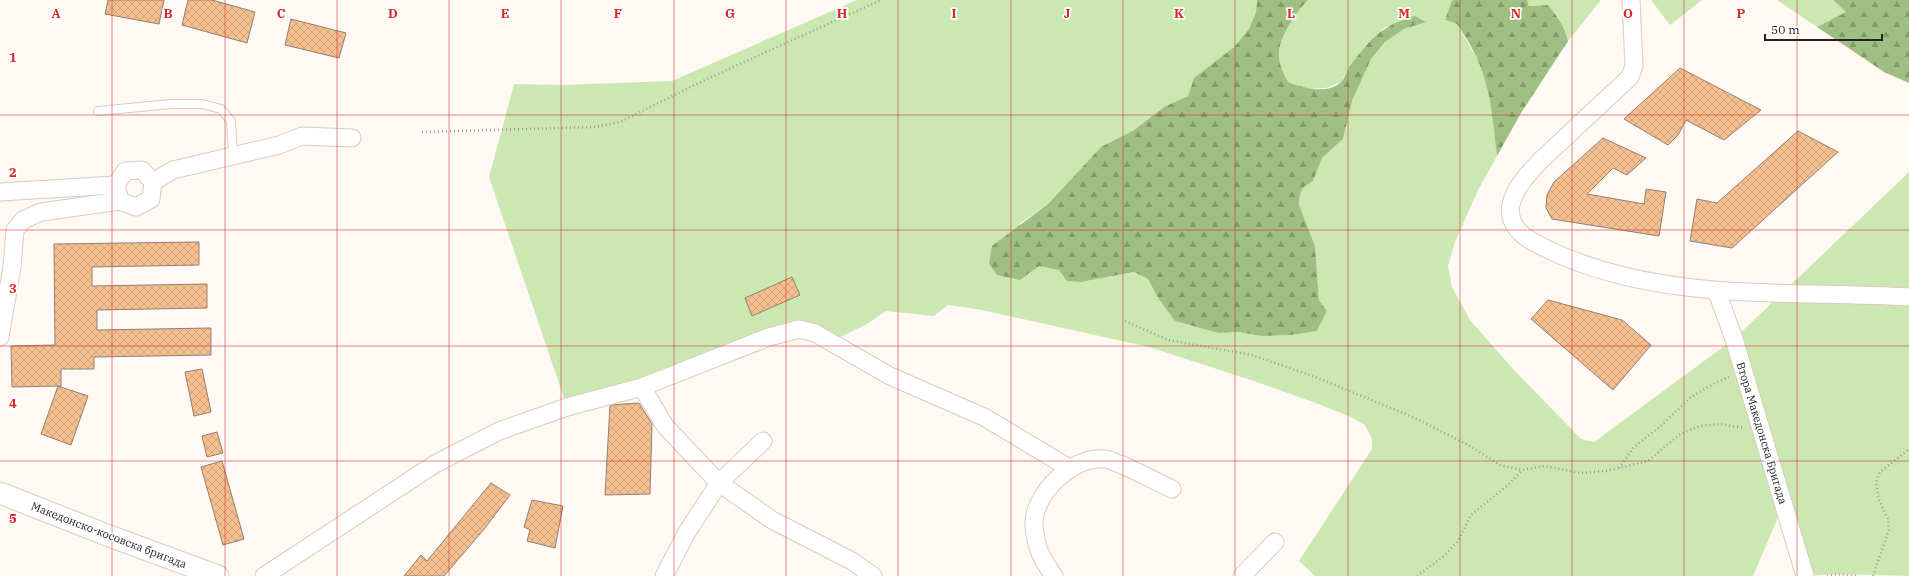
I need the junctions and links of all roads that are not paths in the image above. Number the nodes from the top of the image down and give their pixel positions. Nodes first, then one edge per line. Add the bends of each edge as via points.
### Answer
1 (1632, 0) edge
2 (98, 111) dead end
3 (352, 138) dead end
4 (234, 155) junction
5 (153, 182) junction
6 (0, 192) edge
7 (118, 193) junction
8 (1717, 292) junction
9 (1909, 297) edge
10 (0, 337) edge
11 (642, 387) junction
12 (763, 441) dead end
13 (1069, 468) junction
14 (719, 484) junction
15 (1172, 489) dead end
16 (0, 492) edge
17 (1275, 542) dead end
18 (218, 576) edge
19 (264, 576) edge
20 (664, 576) edge
21 (873, 576) edge
22 (1054, 576) edge
23 (1242, 576) edge
24 (1805, 576) edge

1 - 8 street via 1634,66 1630,77 1528,174 1513,198 1511,219 1525,237 1561,256 1628,277
2 - 4 lane via 170,104 202,104 221,109 231,120
3 - 4 street via 302,136 279,145
4 - 5 street via 173,170
5 - 7 street via 142,170 126,171
5 - 7 street via 151,199 136,207
6 - 7 street
7 - 10 street via 41,212 23,220 15,230 12,267
8 - 9 street
8 - 24 street, Втора Македонска Бригада via 1762,430
11 - 13 street via 769,337 788,331 808,330 890,376 984,417
11 - 14 street via 665,426
11 - 19 street via 567,407 499,431 435,464
12 - 14 street
13 - 15 street via 1106,459
13 - 22 street via 1046,490 1038,506 1034,524 1040,556
14 - 20 street via 687,532
14 - 21 street via 772,520 852,561
16 - 18 street, Македонско-косовска бригада
17 - 23 street

